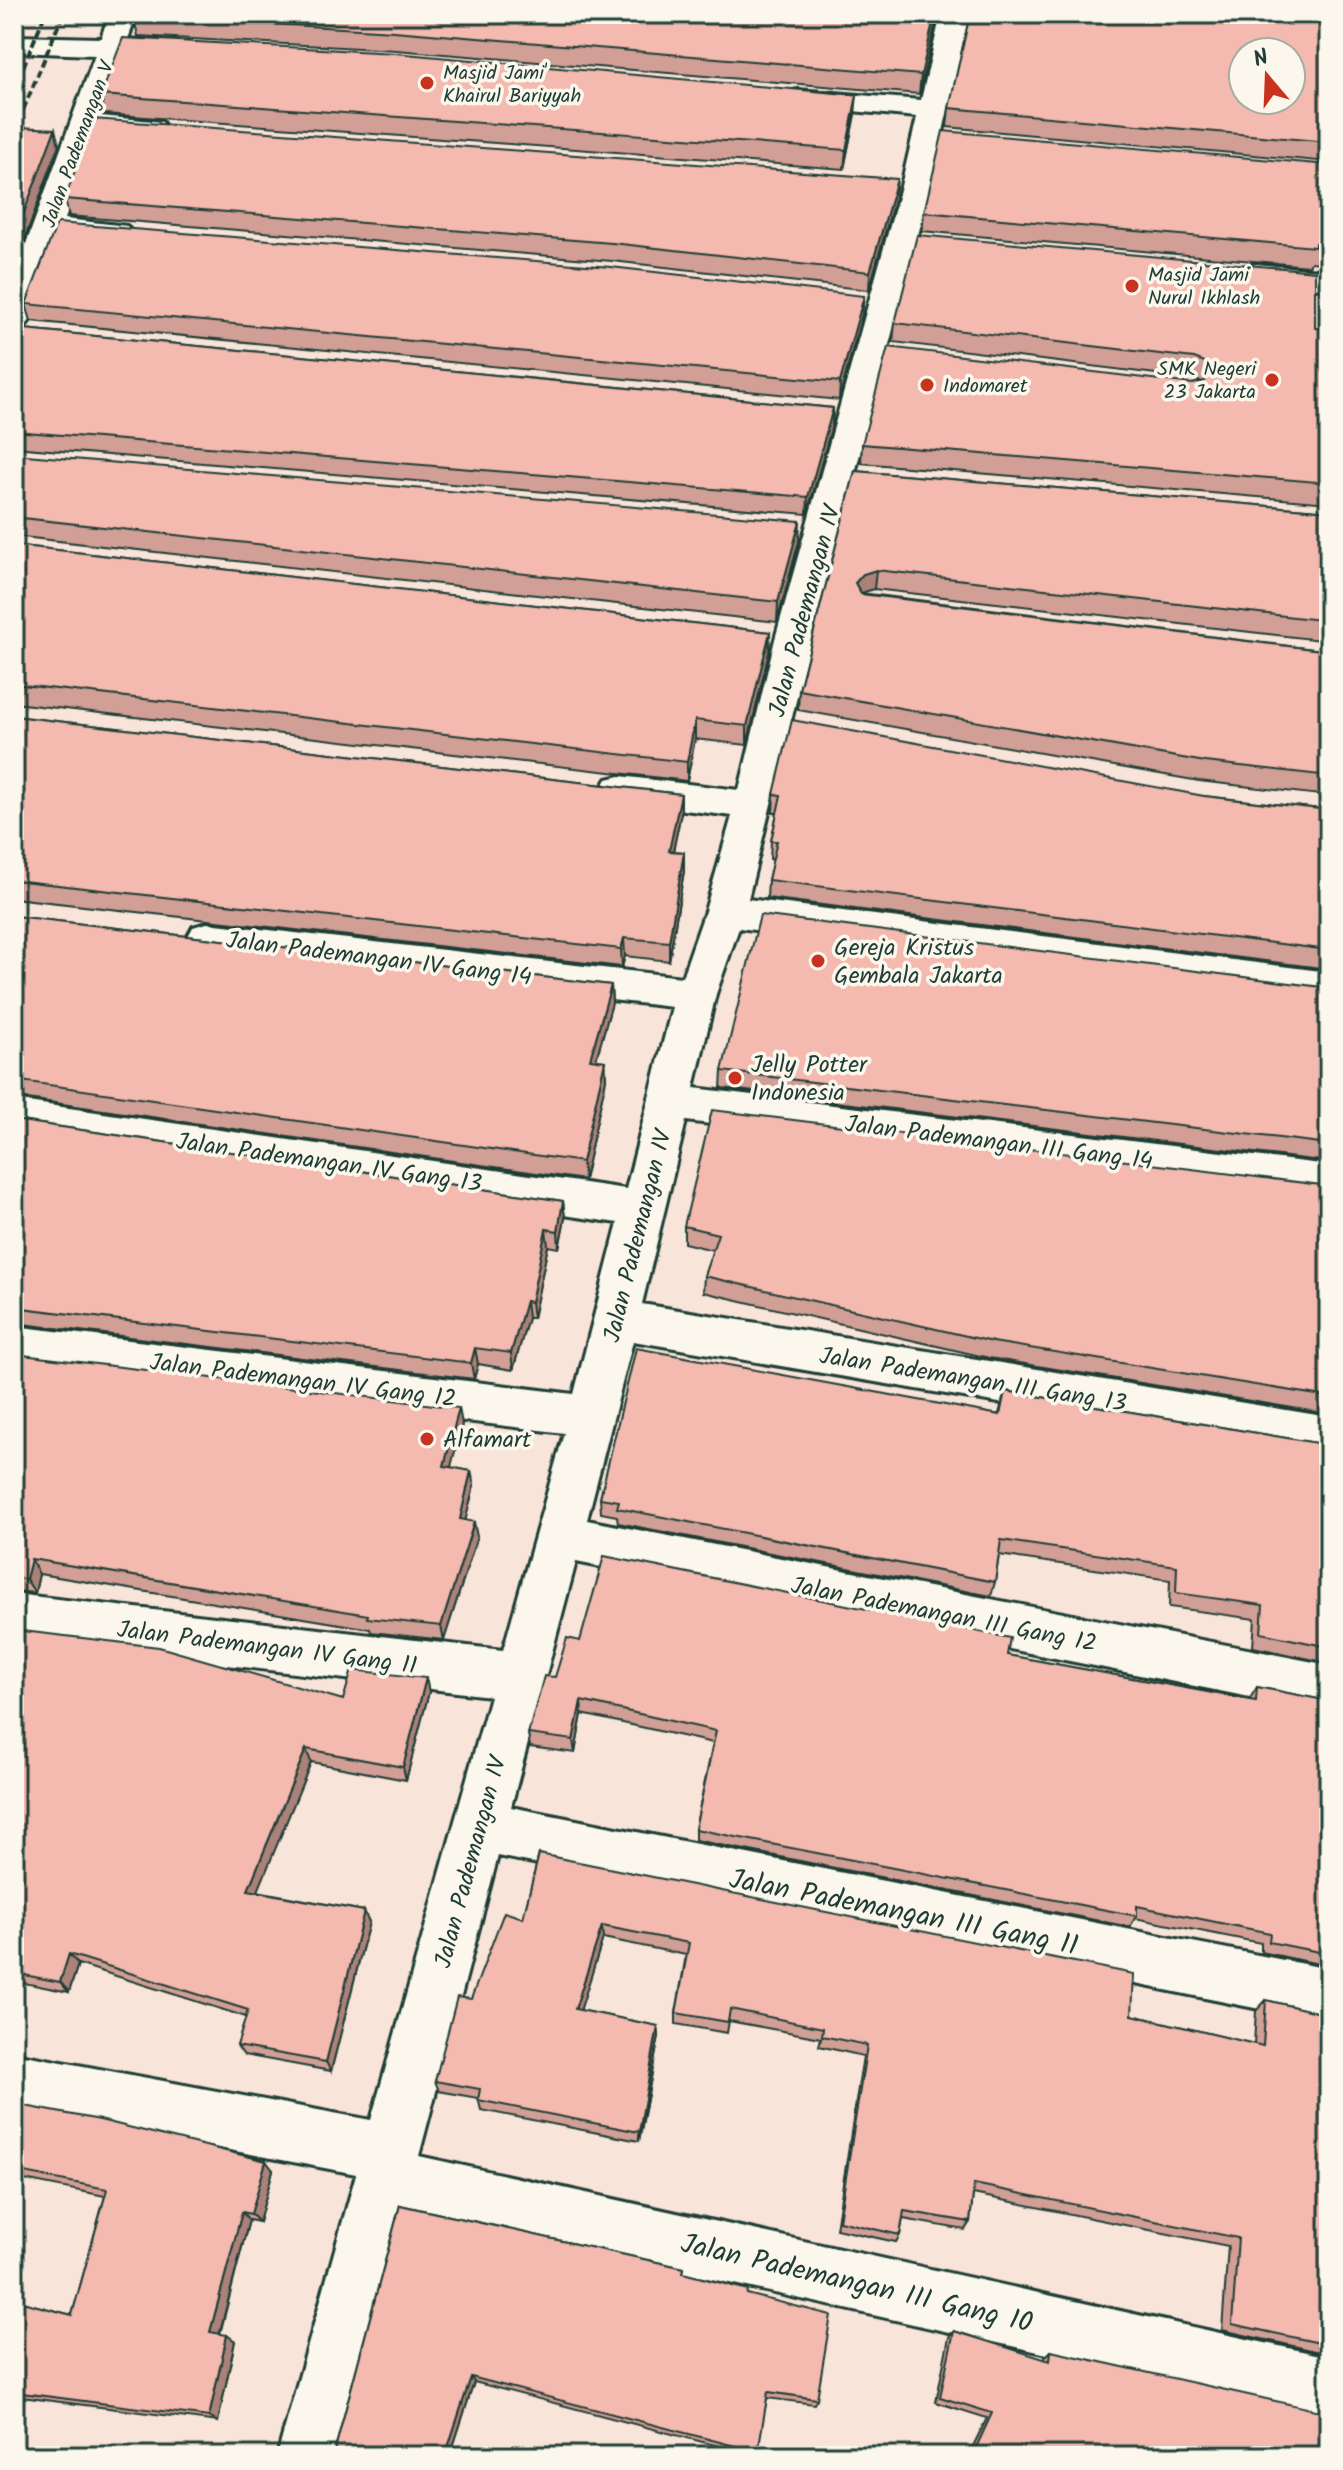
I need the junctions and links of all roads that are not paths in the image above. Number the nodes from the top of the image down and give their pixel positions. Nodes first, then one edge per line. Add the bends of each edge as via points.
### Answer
1 (123, 14) edge
2 (955, 14) edge
3 (14, 44) edge
4 (113, 45) junction
5 (207, 50) edge
6 (776, 96) edge
7 (86, 124) junction
8 (939, 129) junction
9 (187, 131) edge
10 (47, 227) junction
11 (145, 235) edge
12 (1234, 271) edge
13 (1329, 280) edge
14 (22, 329) edge
15 (591, 786) edge
16 (754, 805) junction
17 (725, 911) junction
18 (172, 934) edge
19 (1329, 988) edge
20 (696, 994) junction
21 (669, 1102) junction
22 (14, 1117) edge
23 (1329, 1183) edge
24 (644, 1209) junction
25 (617, 1319) junction
26 (14, 1346) edge
27 (592, 1416) junction
28 (1329, 1438) edge
29 (560, 1537) junction
30 (14, 1617) edge
31 (520, 1676) junction
32 (1329, 1689) edge
33 (480, 1827) junction
34 (1329, 1996) edge
35 (14, 2081) edge
36 (389, 2164) junction
37 (1329, 2387) edge
38 (307, 2456) edge

1 - 4 street, Jalan Pademangan V
2 - 8 street, Jalan Pademangan IV
3 - 4 street
4 - 5 street
4 - 7 street, Jalan Pademangan V
6 - 8 street
7 - 9 street
7 - 10 street, Jalan Pademangan V
8 - 16 street, Jalan Pademangan IV via 898,185 916,242 869,303 888,354 839,413 852,476 811,528 776,637 793,724
10 - 11 street
10 - 14 street, Jalan Pademangan V
12 - 13 street
15 - 16 street
16 - 17 street, Jalan Pademangan IV
17 - 19 street
17 - 20 street, Jalan Pademangan IV
18 - 20 street, Jalan Pademangan IV Gang 14
20 - 21 street, Jalan Pademangan IV
21 - 23 street, Jalan Pademangan III Gang 14
21 - 24 street, Jalan Pademangan IV
22 - 24 street, Jalan Pademangan IV Gang 13
24 - 25 street, Jalan Pademangan IV
25 - 27 street, Jalan Pademangan IV
25 - 28 street, Jalan Pademangan III Gang 13
26 - 27 street, Jalan Pademangan IV Gang 12
27 - 29 street, Jalan Pademangan IV
29 - 31 street, Jalan Pademangan IV
29 - 32 street, Jalan Pademangan III Gang 12
30 - 31 street, Jalan Pademangan IV Gang 11
31 - 33 street, Jalan Pademangan IV
33 - 34 street, Jalan Pademangan III Gang 11
33 - 36 street, Jalan Pademangan IV
35 - 36 street, Jalan Pademangan III Gang 10
36 - 37 street, Jalan Pademangan III Gang 10
36 - 38 street, Jalan Pademangan IV

